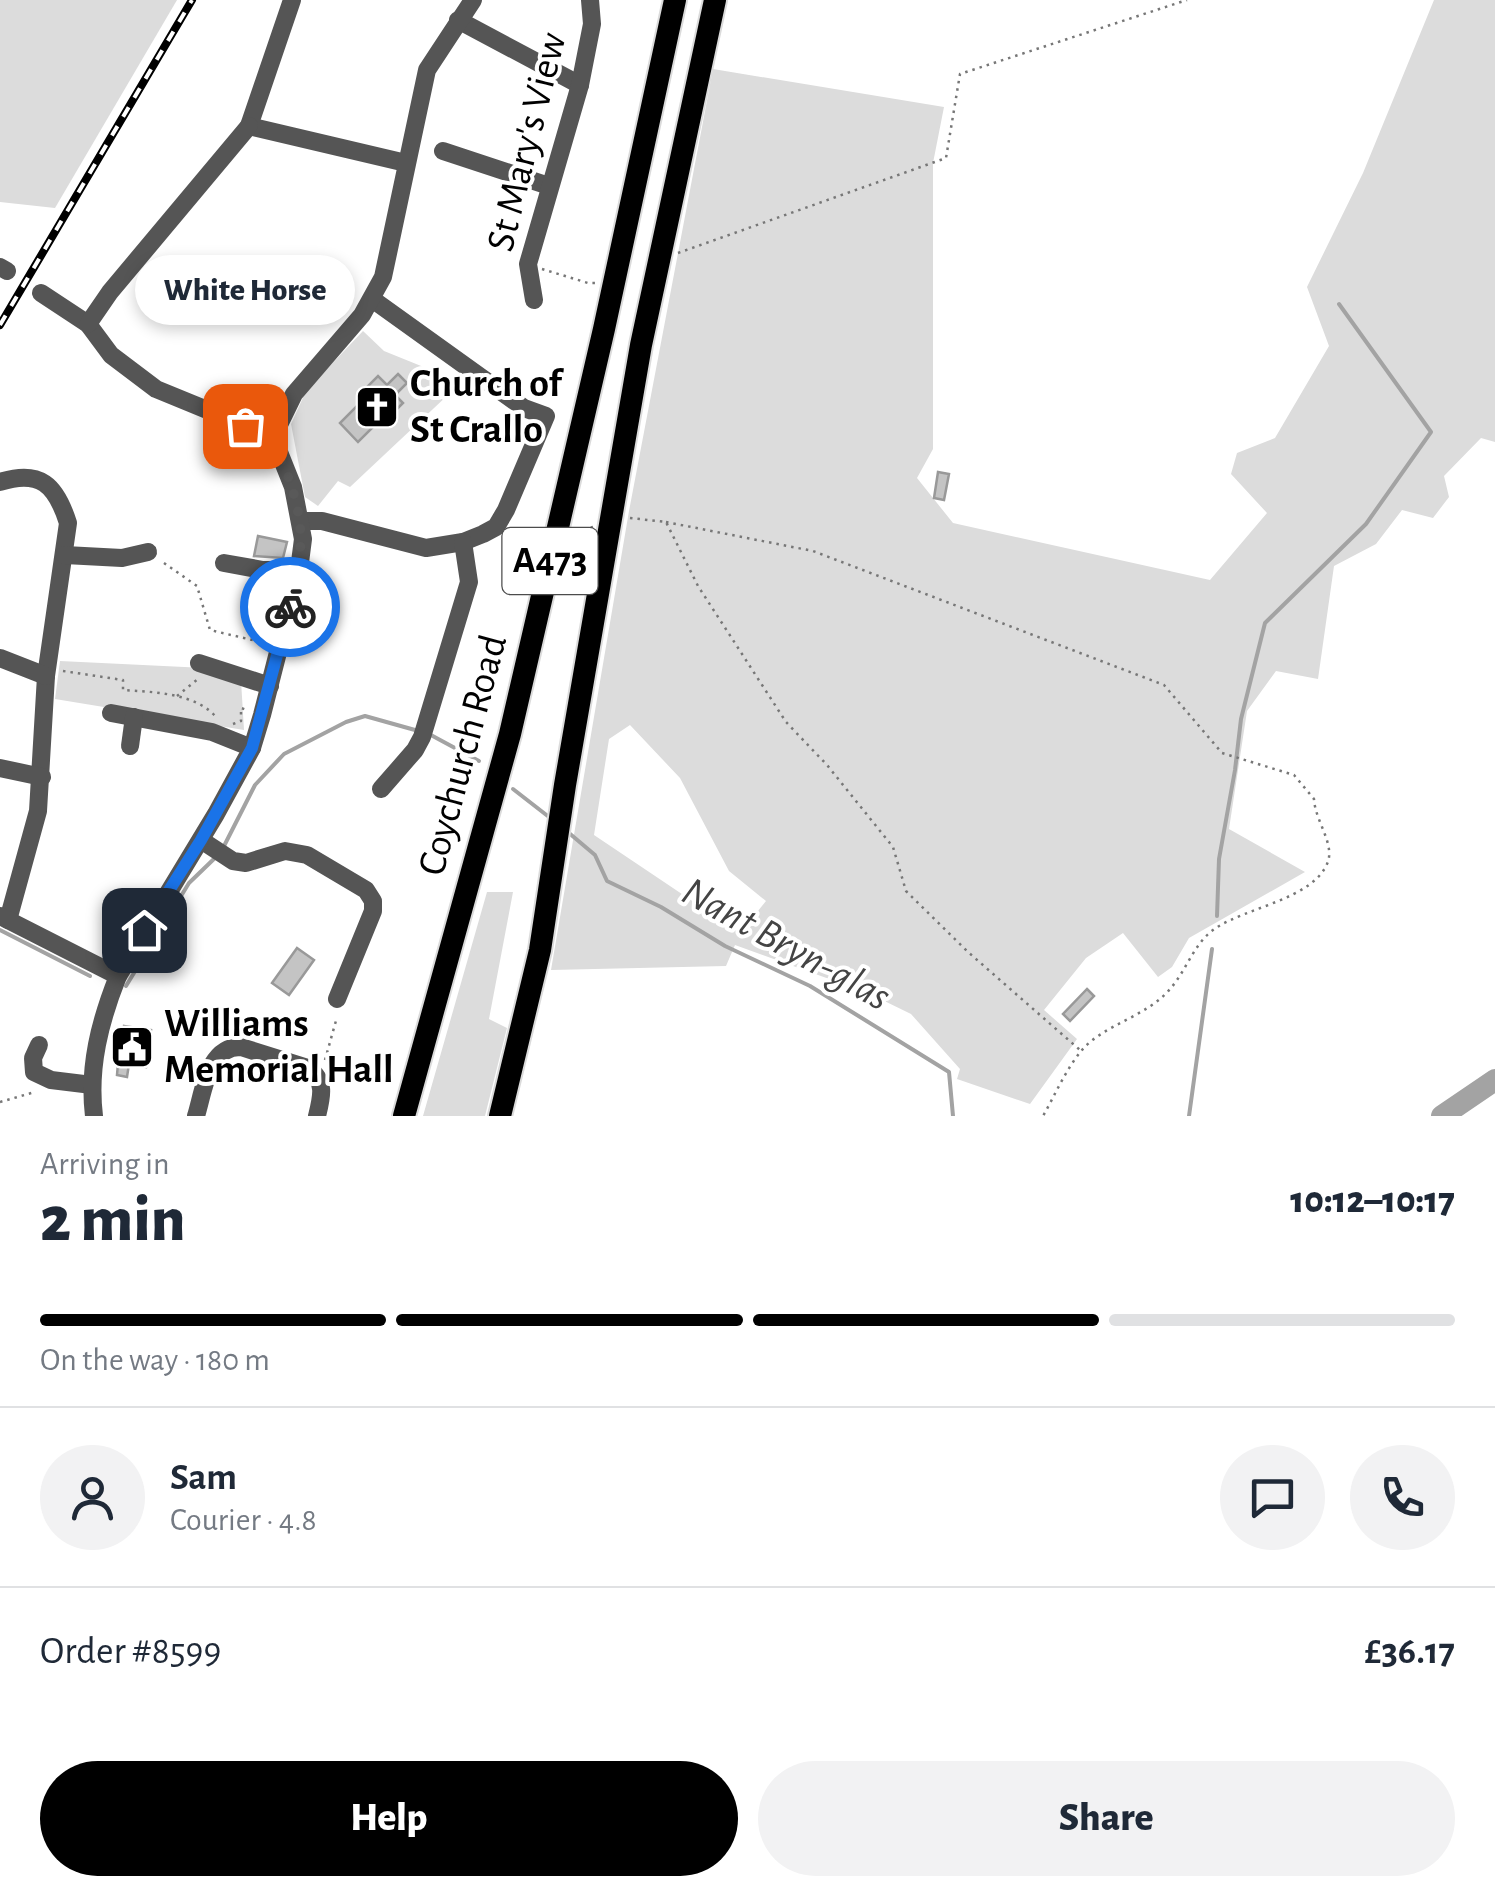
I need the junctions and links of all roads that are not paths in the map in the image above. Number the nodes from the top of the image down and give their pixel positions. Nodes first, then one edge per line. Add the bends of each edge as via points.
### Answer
1 (292, 0) edge
2 (472, 0) edge
3 (590, 0) edge
4 (715, 0) edge
5 (674, 2) edge
6 (458, 20) junction
7 (580, 85) junction
8 (249, 126) junction
9 (443, 152) dead end
10 (406, 163) junction
11 (549, 186) junction
12 (41, 293) dead end
13 (372, 299) junction
14 (534, 300) dead end
15 (88, 324) junction
16 (272, 437) junction
17 (0, 482) edge
18 (302, 520) junction
19 (463, 542) junction
20 (64, 554) junction
21 (156, 557) road end
22 (224, 563) dead end
23 (299, 570) junction
24 (0, 658) edge
25 (201, 669) road end
26 (47, 672) junction
27 (270, 686) junction
28 (110, 713) dead end
29 (134, 717) junction
30 (130, 746) dead end
31 (252, 748) junction
32 (0, 768) edge
33 (42, 777) junction
34 (381, 789) dead end
35 (214, 848) junction
36 (4, 918) edge
37 (118, 976) junction
38 (337, 1008) road end
39 (39, 1046) dead end
40 (92, 1086) junction
41 (94, 1116) edge
42 (196, 1116) edge
43 (317, 1116) edge
44 (404, 1116) edge
45 (500, 1116) edge

1 - 8 street
2 - 6 street
3 - 7 street, St Mary's View
4 - 45 main road, A473 via 610,522 540,950
5 - 44 main road, Coychurch Road / A473 via 510,734
6 - 7 street
6 - 10 street via 426,70
7 - 11 street, St Mary's View
8 - 10 street
8 - 15 street
9 - 11 street
10 - 13 street via 383,277
11 - 14 street, St Mary's View via 528,264
12 - 15 street
13 - 16 street via 294,394
13 - 19 street via 524,408 546,416 496,527
15 - 16 street via 111,355 156,390
16 - 18 street
17 - 20 street via 29,476 53,490 68,522
18 - 19 street via 408,546
18 - 23 street
19 - 34 street via 470,582 424,731
20 - 21 street
20 - 26 street
22 - 23 street
23 - 27 street
24 - 26 street
25 - 27 street
26 - 33 street
27 - 31 street
28 - 29 street
29 - 30 street
29 - 31 street via 212,732
31 - 35 street
32 - 33 street
33 - 36 street via 35,826
35 - 37 street
35 - 38 street via 246,863 284,851 307,855 366,890 373,911
36 - 37 street
37 - 40 street via 101,1026
39 - 40 street via 34,1072
40 - 41 street
42 - 43 street via 215,1058 241,1046 317,1074

